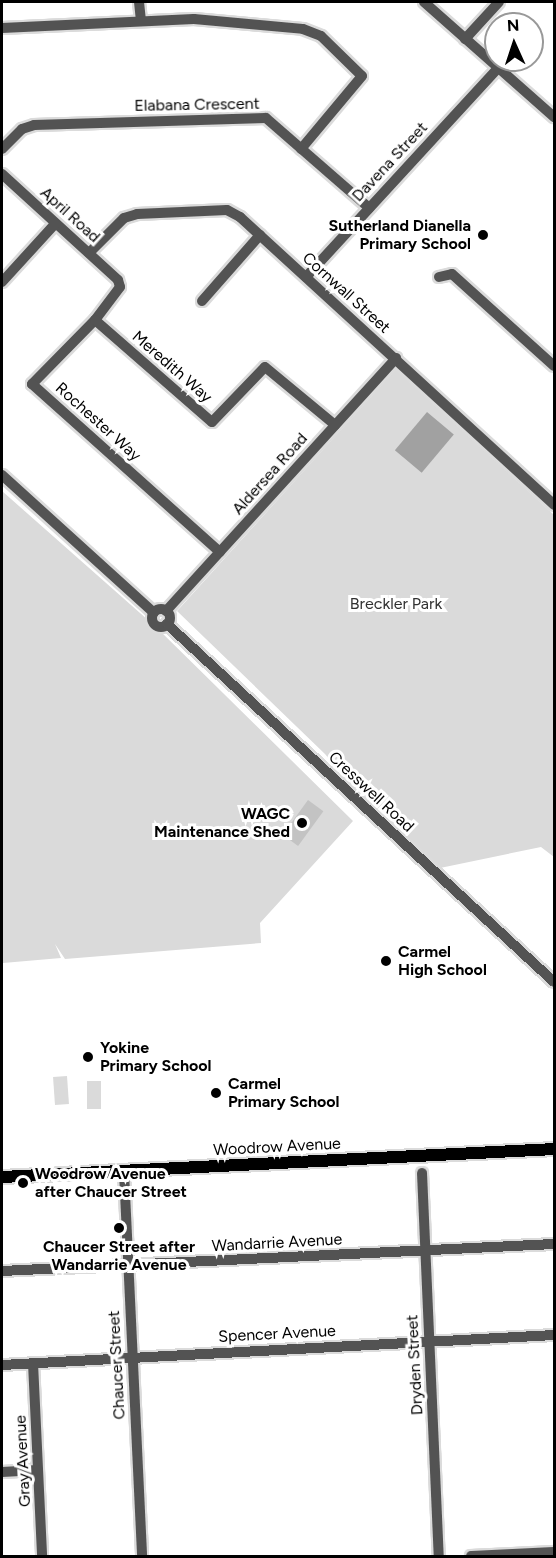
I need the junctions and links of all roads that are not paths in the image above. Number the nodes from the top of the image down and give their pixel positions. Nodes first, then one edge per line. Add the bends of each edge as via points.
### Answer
1 (139, 2) edge
2 (424, 2) edge
3 (499, 2) edge
4 (141, 21) junction
5 (2, 28) edge
6 (465, 39) junction
7 (484, 56) edge
8 (494, 72) edge
9 (503, 72) edge
10 (555, 117) edge
11 (2, 149) edge
12 (301, 149) junction
13 (2, 174) edge
14 (369, 208) junction
15 (55, 224) junction
16 (260, 235) junction
17 (89, 253) junction
18 (439, 276) dead end
19 (306, 277) junction
20 (118, 280) joint
21 (2, 282) edge
22 (202, 301) dead end
23 (94, 320) junction
24 (396, 358) junction
25 (555, 366) edge
26 (335, 425) junction
27 (2, 475) edge
28 (555, 505) edge
29 (220, 552) junction
30 (166, 611) junction
31 (154, 613) junction
32 (167, 624) junction
33 (555, 982) edge
34 (555, 1149) edge
35 (124, 1172) junction
36 (422, 1173) dead end
37 (2, 1177) edge
38 (555, 1244) edge
39 (425, 1251) junction
40 (128, 1266) junction
41 (2, 1271) edge
42 (555, 1335) edge
43 (429, 1341) junction
44 (132, 1356) junction
45 (33, 1363) junction
46 (2, 1365) edge
47 (39, 1470) junction
48 (2, 1472) edge
49 (555, 1552) edge
50 (42, 1557) edge
51 (142, 1557) edge
52 (439, 1557) edge
53 (471, 1557) edge

1 - 4 street
2 - 6 street
3 - 6 street
4 - 5 street
4 - 12 street via 205,20 303,29 321,36 362,76
6 - 7 street
8 - 14 street, Davena Street
9 - 10 street
11 - 12 street, Elabana Crescent via 22,129 34,125 250,117 266,118
12 - 14 street, Elabana Crescent
13 - 15 street, April Road
14 - 19 street, Davena Street
15 - 17 street, April Road
15 - 21 street
16 - 17 street, Cornwall Street via 227,210 137,214 124,218
16 - 19 street, Cornwall Street
16 - 22 street
17 - 20 street, April Road
18 - 25 street via 452,274
19 - 24 street, Cornwall Street
20 - 23 street, Rochester Way via 120,287
23 - 26 street, Meredith Way via 212,422 265,367
23 - 29 street, Rochester Way via 32,384
24 - 26 street, Aldersea Road
24 - 28 street, Cornwall Street
26 - 29 street, Aldersea Road
27 - 31 street, Cresswell Road
29 - 30 street, Aldersea Road
30 - 31 street
30 - 32 street
31 - 32 street, Cresswell Road via 156,625
32 - 33 street, Cresswell Road
34 - 35 main road, Woodrow Avenue
35 - 37 main road, Woodrow Avenue
35 - 40 street, Chaucer Street
36 - 39 street, Dryden Street
38 - 39 street, Wandarrie Avenue
39 - 40 street, Wandarrie Avenue
39 - 43 street, Dryden Street
40 - 41 street, Wandarrie Avenue
40 - 44 street, Chaucer Street
42 - 43 street, Spencer Avenue
43 - 44 street, Spencer Avenue
43 - 52 street, Dryden Street
44 - 45 street, Spencer Avenue
44 - 51 street, Chaucer Street
45 - 46 street, Spencer Avenue
45 - 47 street, Gray Avenue
47 - 48 street
47 - 50 street, Gray Avenue
49 - 53 street

